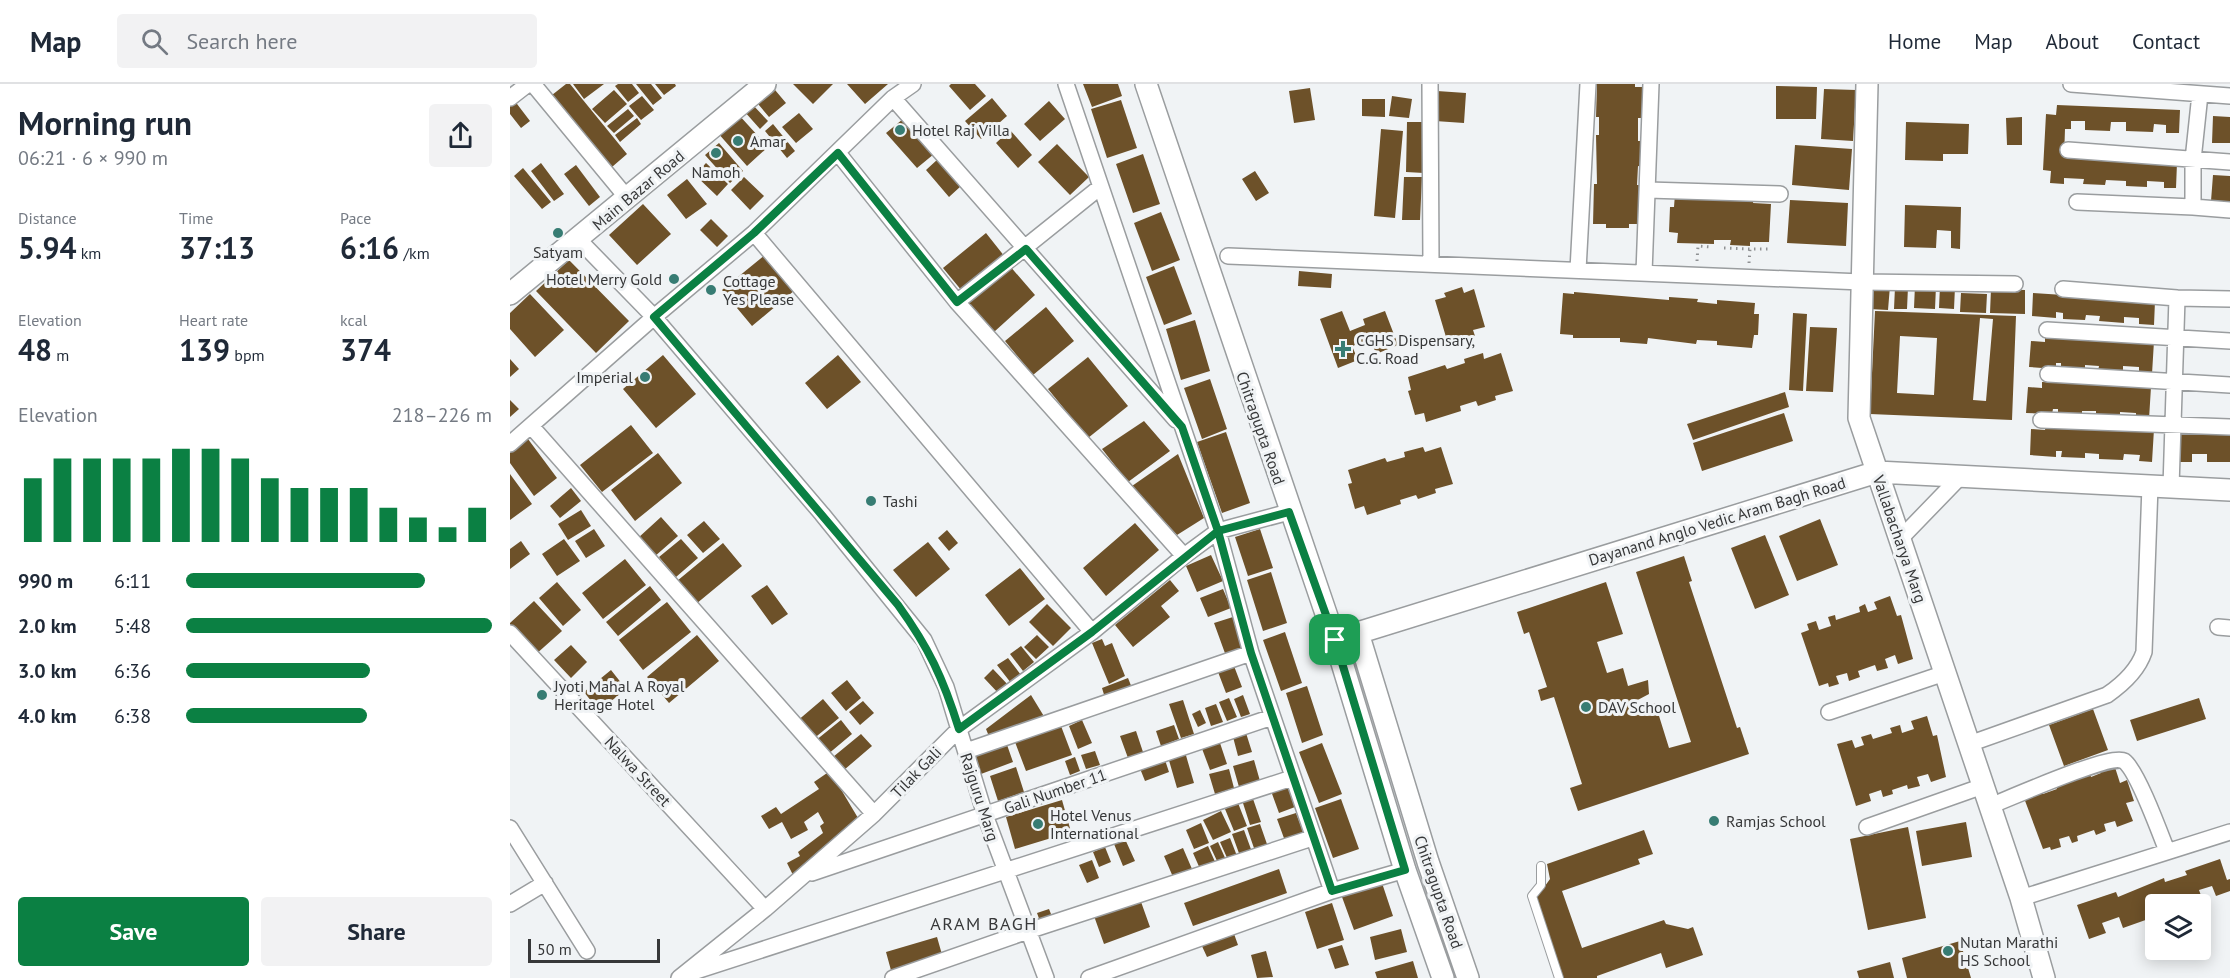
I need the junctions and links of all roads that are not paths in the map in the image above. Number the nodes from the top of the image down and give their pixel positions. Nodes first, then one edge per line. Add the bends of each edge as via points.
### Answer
1 (531, 84) edge
2 (913, 84) edge
3 (1066, 84) edge
4 (1146, 84) edge
5 (1430, 84) edge
6 (1588, 84) edge
7 (1651, 84) edge
8 (1866, 84) edge
9 (2071, 84) edge
10 (761, 85) edge
11 (2200, 94) junction
12 (2230, 96) edge
13 (510, 98) edge
14 (893, 99) junction
15 (2068, 150) dead end
16 (838, 153) junction
17 (2193, 160) junction
18 (2230, 162) edge
19 (1100, 188) junction
20 (1648, 190) junction
21 (1780, 194) dead end
22 (628, 199) junction
23 (2077, 202) dead end
24 (2193, 207) junction
25 (2230, 210) edge
26 (754, 233) junction
27 (578, 240) junction
28 (1026, 249) junction
29 (1228, 256) dead end
30 (1431, 264) junction
31 (1578, 270) junction
32 (1644, 273) junction
33 (1862, 282) junction
34 (2015, 284) dead end
35 (2063, 289) dead end
36 (510, 294) edge
37 (2177, 298) junction
38 (2230, 299) edge
39 (957, 302) junction
40 (654, 317) junction
41 (2047, 330) dead end
42 (2176, 339) junction
43 (2230, 341) edge
44 (2048, 374) dead end
45 (2174, 381) junction
46 (2230, 385) edge
47 (2041, 420) dead end
48 (2173, 424) junction
49 (531, 426) junction
50 (1182, 427) junction
51 (2230, 427) edge
52 (510, 444) edge
53 (1877, 472) junction
54 (1961, 476) junction
55 (2161, 487) junction
56 (2230, 490) edge
57 (1289, 512) junction
58 (1218, 531) junction
59 (1900, 539) junction
60 (1184, 556) junction
61 (1092, 632) junction
62 (510, 633) edge
63 (1358, 633) junction
64 (1335, 640) junction
65 (1251, 653) junction
66 (1945, 673) junction
67 (1829, 712) dead end
68 (1272, 717) junction
69 (959, 729) junction
70 (1969, 744) junction
71 (966, 752) junction
72 (1292, 778) junction
73 (1983, 786) junction
74 (1990, 806) junction
75 (874, 814) junction
76 (985, 815) junction
77 (1867, 827) dead end
78 (510, 828) edge
79 (2230, 831) edge
80 (1312, 838) junction
81 (2168, 851) junction
82 (1541, 866) dead end
83 (1405, 870) junction
84 (1005, 871) junction
85 (803, 876) junction
86 (545, 883) junction
87 (1332, 891) junction
88 (2021, 898) junction
89 (510, 904) edge
90 (765, 909) junction
91 (1028, 930) junction
92 (587, 951) dead end
93 (679, 977) edge
94 (893, 978) edge
95 (1046, 978) edge
96 (1089, 978) edge
97 (1443, 978) edge
98 (1468, 978) edge
99 (1558, 978) edge
100 (2044, 978) edge

1 - 13 street
1 - 22 street
2 - 14 street
3 - 19 street
4 - 57 street, Chitragupta Road
5 - 30 street
6 - 31 street
7 - 20 street
8 - 33 street, Vallabacharya Marg
9 - 11 street
10 - 22 street, Main Bazar Road
11 - 12 street
11 - 17 street
14 - 16 street
14 - 28 street
15 - 17 street
16 - 26 street
16 - 39 street
17 - 18 street
17 - 24 street
19 - 28 street
19 - 50 street
20 - 21 street
20 - 32 street
22 - 27 street, Main Bazar Road
23 - 24 street
24 - 25 street
26 - 40 street
26 - 61 street
27 - 36 street, Main Bazar Road
27 - 40 street, Rajguru Marg
28 - 39 street
28 - 50 street
29 - 30 street
30 - 31 street
31 - 32 street
32 - 33 street
33 - 34 street
33 - 53 street, Vallabacharya Marg via 1859,418
35 - 37 street
37 - 38 street
37 - 42 street
39 - 60 street
40 - 49 street
40 - 69 street, Rajguru Marg via 911,622 946,687
41 - 42 street
42 - 43 street
42 - 45 street
44 - 45 street
45 - 46 street
45 - 48 street
47 - 48 street
48 - 51 street
48 - 55 street
49 - 52 street
49 - 75 street
50 - 58 street
53 - 54 street, Dayanand Anglo Vedic Aram Bagh Road
53 - 59 street, Vallabacharya Marg
53 - 63 street, Dayanand Anglo Vedic Aram Bagh Road
54 - 55 street, Dayanand Anglo Vedic Aram Bagh Road
54 - 59 street
55 - 56 street, Dayanand Anglo Vedic Aram Bagh Road
55 - 70 street via 2140,662 2107,695
57 - 58 street
57 - 64 street, Chitragupta Road
58 - 60 street, Tilak Gali
58 - 65 street
59 - 66 street, Vallabacharya Marg
60 - 61 street, Tilak Gali
61 - 69 street, Tilak Gali
62 - 90 street, Nalwa Street
63 - 64 street, Dayanand Anglo Vedic Aram Bagh Road
63 - 98 street, Chitragupta Road
64 - 83 street, Chitragupta Road
65 - 68 street
65 - 71 street
66 - 67 street
66 - 70 street, Vallabacharya Marg
68 - 72 street
68 - 76 street, Gali Number 11
69 - 71 street, Rajguru Marg
69 - 75 street, Tilak Gali
70 - 73 street, Vallabacharya Marg
71 - 76 street, Rajguru Marg
72 - 80 street
72 - 84 street
73 - 74 street, Vallabacharya Marg
73 - 77 street
74 - 81 street via 2095,765 2123,761 2133,773
74 - 88 street, Vallabacharya Marg
75 - 85 street, Tilak Gali
76 - 84 street, Rajguru Marg
76 - 85 street, Gali Number 11
78 - 86 street
79 - 81 street
80 - 87 street
80 - 91 street
81 - 88 street
82 - 99 lane via 1541,885 1532,896
83 - 87 street
83 - 97 street, Chitragupta Road
84 - 91 street, Rajguru Marg
84 - 93 street
85 - 90 street, Tilak Gali
86 - 89 street
86 - 92 street
87 - 96 street
88 - 100 street, Vallabacharya Marg
90 - 93 street, Tilak Gali
91 - 94 street
91 - 95 street, Rajguru Marg

